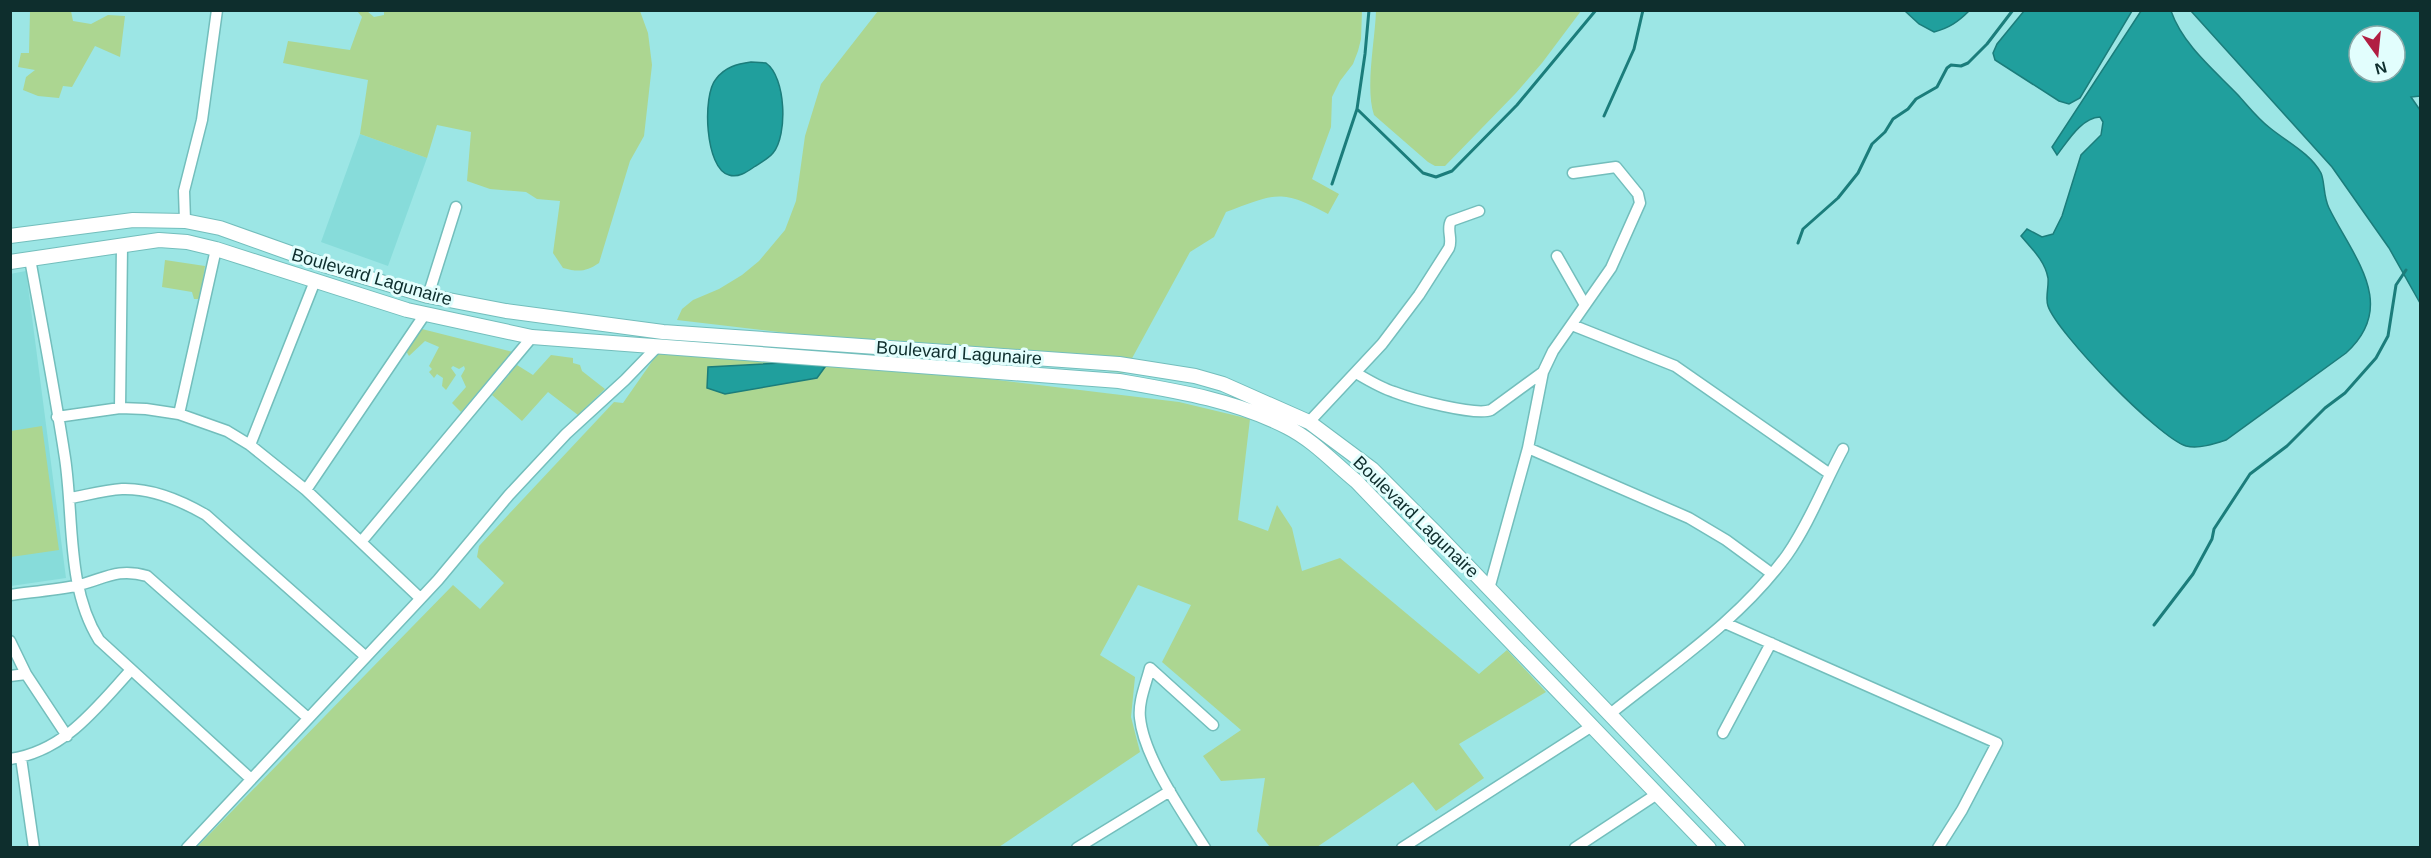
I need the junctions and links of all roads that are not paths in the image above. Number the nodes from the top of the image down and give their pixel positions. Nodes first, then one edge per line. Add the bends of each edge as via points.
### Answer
1 (217, 10) edge
2 (1574, 173) dead end
3 (456, 207) dead end
4 (1479, 211) dead end
5 (185, 221) junction
6 (10, 236) edge
7 (122, 246) junction
8 (216, 249) junction
9 (1557, 256) dead end
10 (30, 260) junction
11 (10, 262) edge
12 (315, 280) junction
13 (428, 296) junction
14 (1585, 305) junction
15 (425, 314) junction
16 (1572, 325) junction
17 (532, 337) junction
18 (657, 347) junction
19 (1543, 372) junction
20 (1356, 373) junction
21 (120, 408) junction
22 (179, 414) junction
23 (57, 417) junction
24 (1309, 422) junction
25 (250, 445) junction
26 (1528, 448) junction
27 (1843, 449) dead end
28 (1830, 474) junction
29 (306, 490) junction
30 (70, 498) junction
31 (361, 542) junction
32 (1771, 573) junction
33 (77, 586) junction
34 (1489, 589) junction
35 (10, 596) edge
36 (420, 598) junction
37 (1725, 623) junction
38 (10, 641) edge
39 (1772, 643) junction
40 (365, 656) junction
41 (131, 670) junction
42 (26, 674) junction
43 (10, 676) edge
44 (1610, 714) junction
45 (308, 718) junction
46 (1213, 725) dead end
47 (1592, 726) junction
48 (1723, 733) dead end
49 (67, 736) junction
50 (16, 758) edge
51 (251, 779) junction
52 (1170, 791) junction
53 (1657, 794) junction
54 (34, 848) edge
55 (187, 848) edge
56 (1077, 848) edge
57 (1205, 848) edge
58 (1402, 848) edge
59 (1575, 848) edge
60 (1709, 848) edge
61 (1738, 848) edge
62 (1938, 848) edge

1 - 5 street via 202,120 184,191
2 - 14 street via 1616,167 1640,199 1611,268
3 - 13 street
4 - 20 street via 1450,220 1449,248 1419,295
5 - 6 main road, Boulevard Lagunaire via 133,220
5 - 13 main road, Boulevard Lagunaire via 220,228
7 - 8 main road, Boulevard Lagunaire via 174,241
7 - 10 main road, Boulevard Lagunaire
7 - 21 street
8 - 12 main road, Boulevard Lagunaire
8 - 22 street
9 - 14 street
10 - 11 main road, Boulevard Lagunaire
10 - 23 street
12 - 15 main road, Boulevard Lagunaire
12 - 25 street
13 - 24 main road, Boulevard Lagunaire via 506,311 663,332 1119,364 1223,384
14 - 16 street
15 - 17 main road, Boulevard Lagunaire
15 - 29 street
16 - 19 street
16 - 28 street via 1675,366
17 - 18 main road, Boulevard Lagunaire
17 - 31 street
18 - 36 street via 566,434
18 - 47 main road, Boulevard Lagunaire via 1119,381 1189,393 1252,413 1309,441 1356,481
19 - 20 street via 1484,412 1392,392
19 - 26 street
20 - 24 street
21 - 22 street
21 - 23 street
22 - 25 street via 227,431
23 - 30 street
24 - 34 main road, Boulevard Lagunaire via 1372,469
25 - 29 street
26 - 32 street via 1689,518
26 - 34 street
27 - 28 street
28 - 32 street via 1802,531
29 - 31 street
30 - 33 street
30 - 40 street via 124,489 163,496 193,508 206,515
31 - 36 street
32 - 37 street
33 - 35 street
33 - 41 street via 99,640
33 - 45 street via 109,574 135,572 147,576
34 - 44 main road, Boulevard Lagunaire
36 - 40 street
37 - 39 street
37 - 44 street
38 - 42 street
39 - 48 street
39 - 62 street via 1996,743
40 - 45 street
41 - 49 street
41 - 51 street
42 - 43 street
42 - 49 street
44 - 61 main road, Boulevard Lagunaire
45 - 51 street
46 - 52 street via 1150,668 1140,719 1144,738
47 - 53 main road, Boulevard Lagunaire
47 - 58 street
49 - 50 street
50 - 54 street
51 - 55 street
52 - 56 street
52 - 57 street
53 - 59 street
53 - 60 main road, Boulevard Lagunaire

